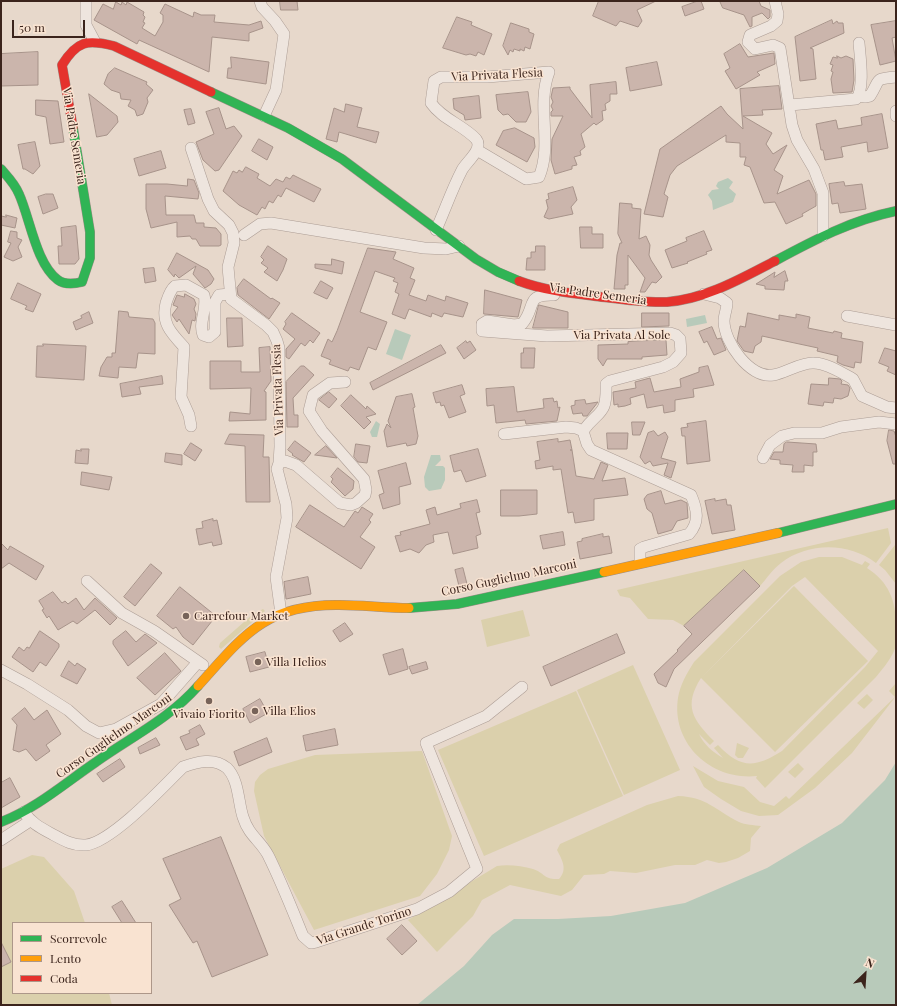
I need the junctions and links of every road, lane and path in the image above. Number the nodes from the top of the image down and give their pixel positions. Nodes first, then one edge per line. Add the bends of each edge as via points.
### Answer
1 (86, 1) edge
2 (260, 1) edge
3 (774, 1) edge
4 (94, 40) junction
5 (859, 43) dead end
6 (896, 77) edge
7 (860, 96) junction
8 (790, 105) junction
9 (896, 111) edge
10 (264, 116) junction
11 (896, 116) edge
12 (191, 148) dead end
13 (477, 150) junction
14 (1, 168) edge
15 (896, 211) edge
16 (436, 230) junction
17 (244, 235) dead end
18 (823, 236) junction
19 (459, 246) junction
20 (566, 292) junction
21 (702, 293) junction
22 (230, 294) junction
23 (847, 316) dead end
24 (896, 325) edge
25 (345, 382) dead end
26 (896, 408) edge
27 (896, 424) edge
28 (191, 426) dead end
29 (584, 431) junction
30 (504, 434) dead end
31 (763, 458) dead end
32 (279, 463) junction
33 (896, 504) edge
34 (640, 562) junction
35 (87, 581) dead end
36 (281, 614) junction
37 (198, 662) junction
38 (1, 670) edge
39 (212, 670) junction
40 (522, 688) dead end
41 (27, 816) junction
42 (1, 822) edge
43 (1, 840) edge

1 - 4 street via 86,25
2 - 10 street via 284,34 276,90
3 - 8 street via 778,14 777,21 750,35 748,42 755,49 773,45 780,48
4 - 10 main road, Via Padre Semeria via 114,46
4 - 14 main road, Via Padre Semeria via 79,44 70,50 62,65 90,232 89,270 82,282 69,285 57,280 46,266 16,186
5 - 7 street
6 - 7 street via 881,78 870,96
7 - 8 street via 856,99
8 - 18 street via 797,140 814,169 823,193
9 - 11 street
10 - 16 main road, Via Padre Semeria via 342,159
12 - 22 street via 211,205 233,233 234,243 228,267
13 - 13 street, Via Privata Flesia via 477,140 431,103 434,81 441,78 549,72 544,85 544,149 540,177 526,179
13 - 16 street via 462,170
15 - 18 main road, Via Padre Semeria via 886,212
16 - 19 main road, Via Padre Semeria
17 - 19 street via 260,224 271,223 424,248 446,249
18 - 21 main road, Via Padre Semeria via 733,282
19 - 20 main road, Via Padre Semeria via 476,260 511,278
20 - 21 main road, Via Padre Semeria via 655,302 676,301
20 - 29 street, Via Privata Al Sole via 559,296 540,295 534,298 522,324 486,321 482,324 482,331 547,336 670,333 680,340 681,353 674,362 606,384 604,407
21 - 26 street via 726,301 724,321 732,345 743,362 755,372 763,376 773,375 803,364 817,363 853,379 862,396 887,407
22 - 28 street via 219,295 215,302 215,332 209,338 203,335 201,330 204,295 186,286 175,286 167,300 165,321 184,347 181,397
22 - 32 street, Via Privata Flesia via 231,299 273,332 277,341
23 - 24 street
25 - 32 street via 330,383 313,395 309,411 322,431 364,479 366,490 361,500 351,505 340,503 296,465 284,461
27 - 31 street via 879,422 852,425 822,433 794,433 782,436 770,445
29 - 30 street via 566,427
29 - 34 street via 591,450 691,495 698,513 694,529 689,534 644,546 640,550
32 - 36 street, Via Privata Flesia via 277,469 287,518 276,577
33 - 34 main road, Corso Guglielmo Marconi
34 - 36 main road, Corso Guglielmo Marconi via 457,604 406,608 327,603
35 - 37 street via 122,613 154,631
36 - 39 main road, Corso Guglielmo Marconi via 255,628
37 - 38 street via 161,704 116,729 99,732 86,726 68,710 27,684
37 - 39 street
39 - 41 main road, Corso Guglielmo Marconi via 180,706 96,762
40 - 41 street, Via Grande Torino via 486,716 426,743 477,869 449,892 417,909 316,942 311,942 303,936 267,853 247,829 232,776 219,763 210,761 183,767 132,816 100,839 88,844 73,844
41 - 42 main road, Corso Guglielmo Marconi
41 - 43 street

